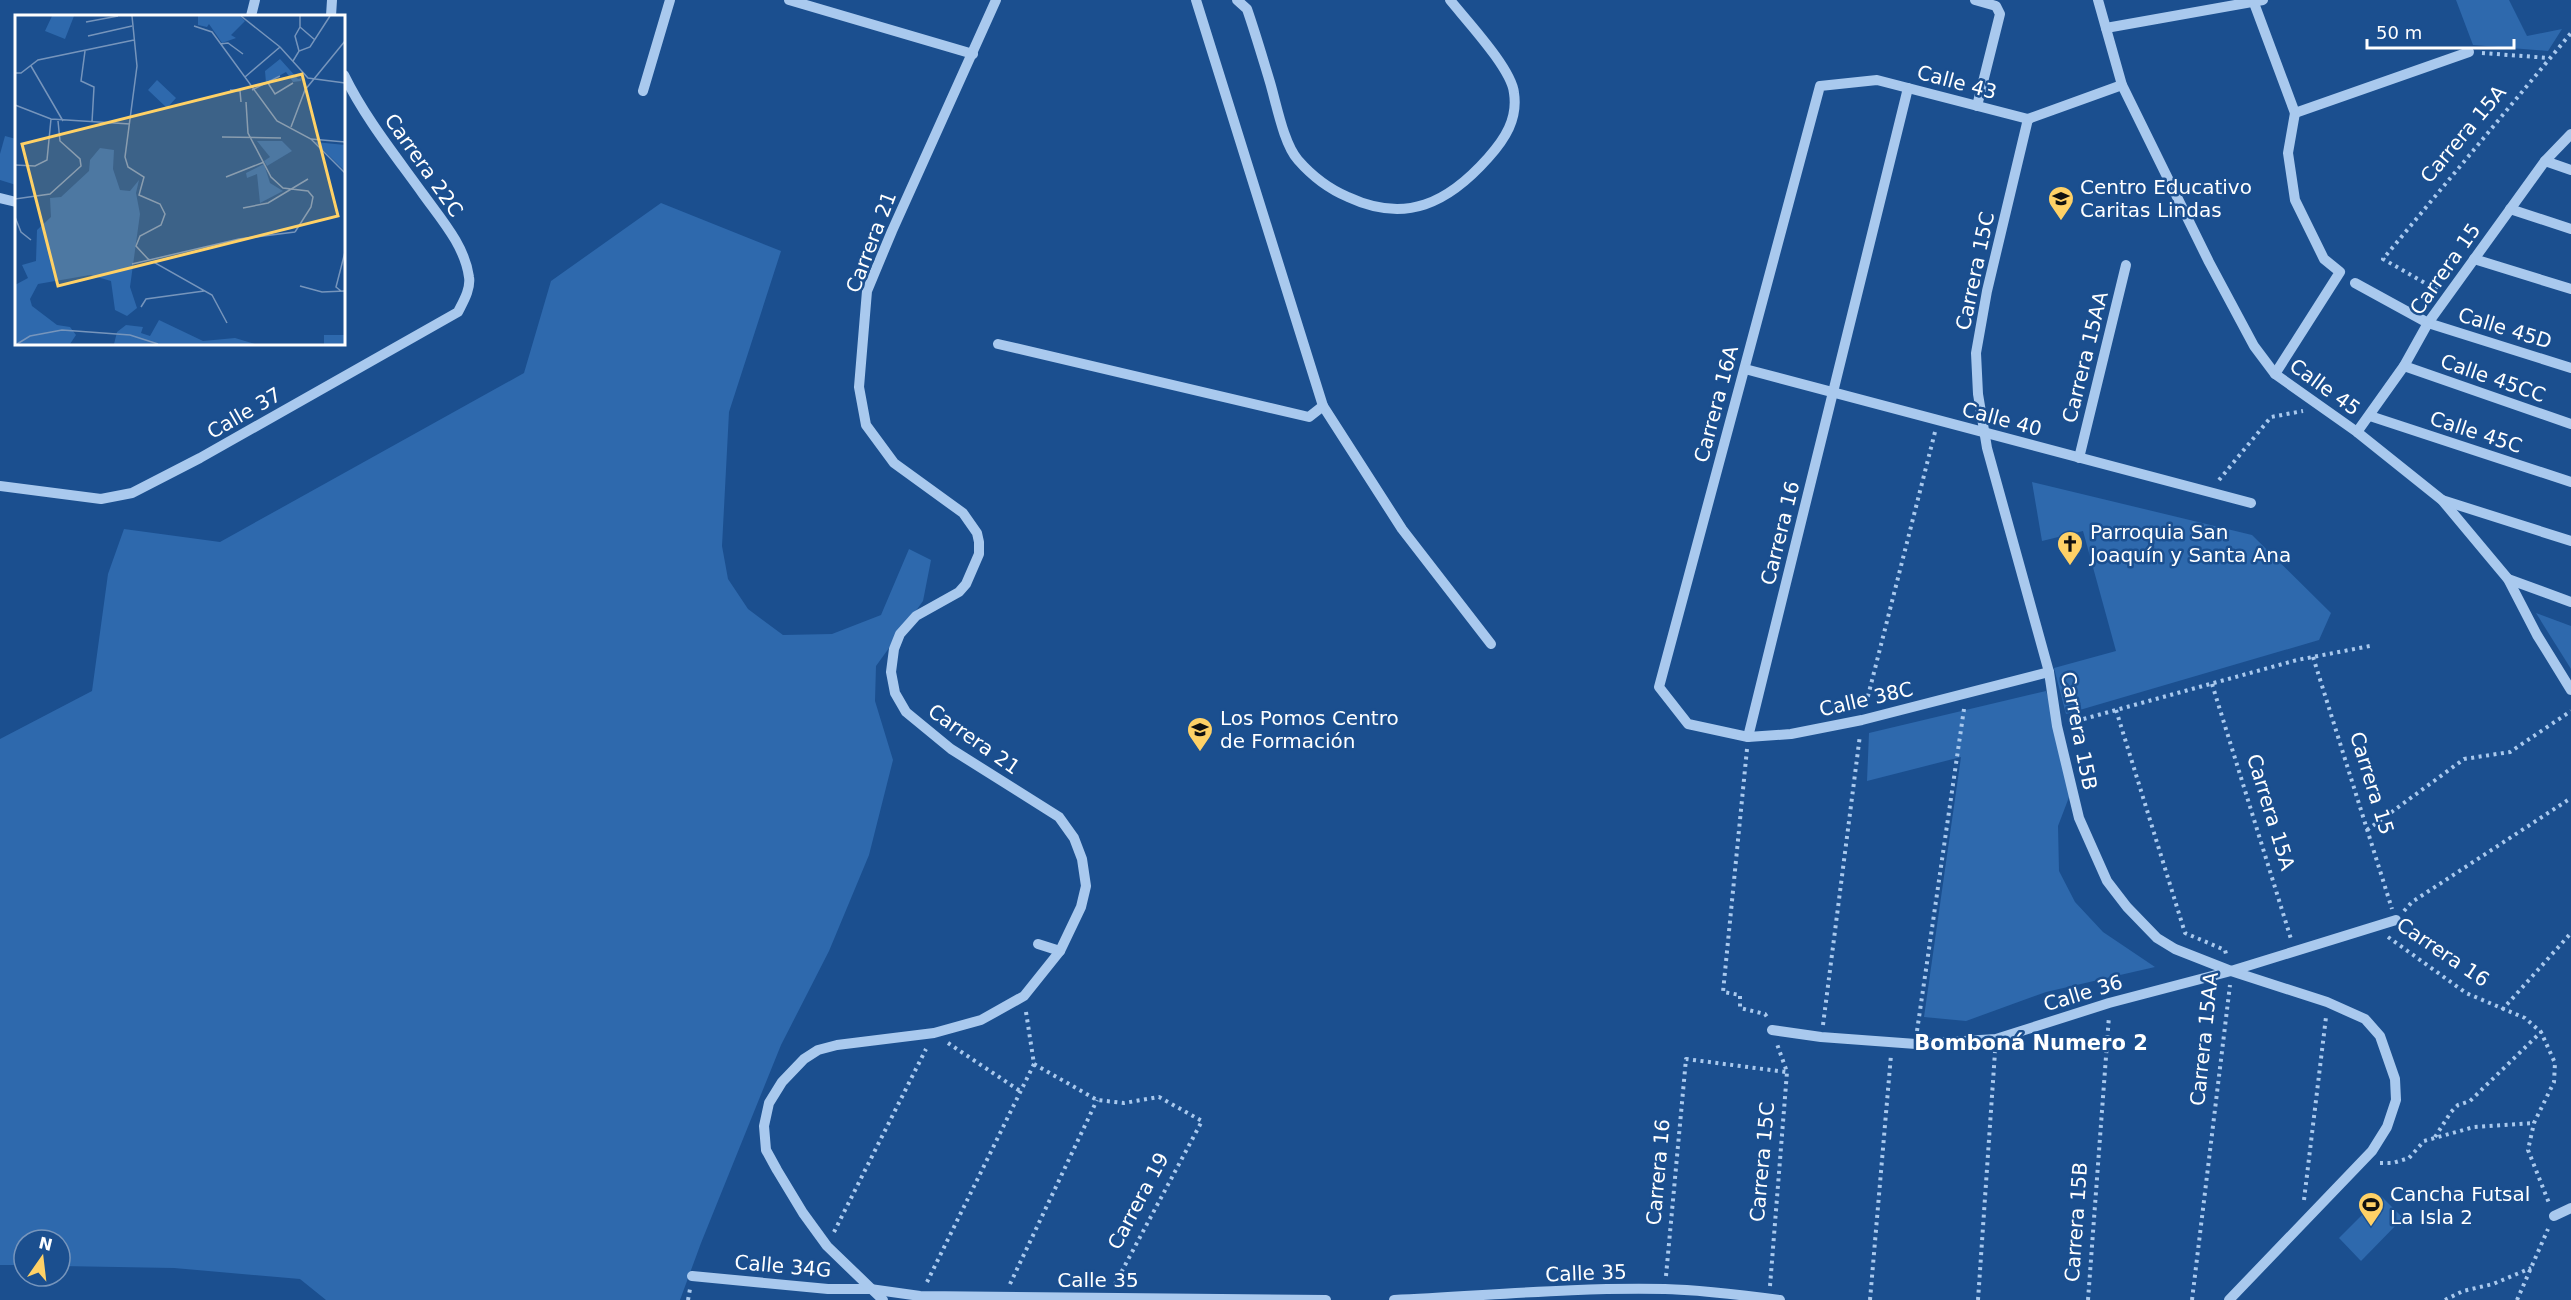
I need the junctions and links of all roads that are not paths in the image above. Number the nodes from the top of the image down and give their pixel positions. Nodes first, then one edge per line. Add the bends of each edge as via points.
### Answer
1 (255, 0) edge
2 (332, 0) edge
3 (670, 0) edge
4 (789, 0) edge
5 (996, 0) edge
6 (1197, 0) edge
7 (1238, 0) edge
8 (1450, 0) edge
9 (1976, 0) edge
10 (2098, 0) edge
11 (2259, 1) edge
12 (251, 15) edge
13 (331, 15) edge
14 (2106, 28) junction
15 (2469, 52) road end
16 (972, 54) junction
17 (345, 77) edge
18 (1877, 80) joint
19 (2122, 85) junction
20 (1908, 88) junction
21 (643, 91) dead end
22 (1977, 106) junction
23 (2295, 113) junction
24 (2028, 119) junction
25 (2571, 134) edge
26 (2545, 161) junction
27 (2571, 170) edge
28 (0, 198) edge
29 (15, 202) edge
30 (2510, 209) junction
31 (2571, 229) edge
32 (2474, 259) junction
33 (2126, 266) dead end
34 (470, 279) joint
35 (2355, 283) dead end
36 (2571, 289) edge
37 (2428, 323) junction
38 (998, 344) dead end
39 (2404, 366) junction
40 (2571, 368) edge
41 (1745, 369) junction
42 (2275, 374) junction
43 (1833, 392) junction
44 (1323, 406) junction
45 (2370, 416) junction
46 (2571, 424) edge
47 (1984, 432) junction
48 (2357, 432) junction
49 (2079, 458) junction
50 (2571, 482) edge
51 (0, 486) edge
52 (2442, 500) junction
53 (2251, 503) dead end
54 (2571, 541) edge
55 (2508, 579) junction
56 (2571, 602) edge
57 (1491, 644) dead end
58 (2049, 672) junction
59 (2571, 690) edge
60 (1688, 724) joint
61 (1748, 737) junction
62 (2396, 920) road end
63 (1038, 944) dead end
64 (1060, 951) junction
65 (2231, 971) junction
66 (1772, 1030) road end
67 (2571, 1208) edge
68 (2554, 1216) road end
69 (692, 1276) dead end
70 (870, 1289) junction
71 (1774, 1299) edge
72 (883, 1300) edge
73 (1326, 1300) edge
74 (1394, 1300) edge
75 (2229, 1300) edge

1 - 12 street
2 - 13 street
3 - 21 street
4 - 16 street
5 - 16 street, Carrera 21
6 - 44 street
7 - 8 street via 1247,9 1280,122 1296,159 1329,188 1371,208 1408,210 1450,194 1504,139 1513,120 1515,92 1506,72
9 - 22 street via 1996,6 2000,14
10 - 14 street, Calle 45
11 - 14 street
11 - 23 street
14 - 19 street, Calle 45
15 - 23 street
16 - 64 street, Carrera 21 via 867,291 859,387 866,424 894,463 963,513 979,542 979,554 966,584 916,616 900,634 891,672 895,693 906,712 951,749 1059,817 1074,838 1086,886 1081,907
17 - 34 street, Carrera 22C via 357,102 463,254
18 - 20 street, Calle 43
18 - 41 street, Carrera 16A via 1820,86
19 - 24 street
19 - 42 street, Calle 45 via 2254,346
20 - 22 street, Calle 43
20 - 43 street, Carrera 16
22 - 24 street, Calle 43
23 - 42 street via 2288,153 2295,200 2324,259 2340,272
24 - 47 street, Carrera 15C via 1989,280 1976,353
25 - 26 street, Carrera 15
26 - 27 street
26 - 30 street, Carrera 15
28 - 29 street
30 - 31 street
30 - 32 street, Carrera 15
32 - 36 street
32 - 37 street, Carrera 15
33 - 49 street, Carrera 15AA
34 - 51 street, Calle 37 via 458,312 132,493 101,500
35 - 37 street, Calle 45D
37 - 39 street, Carrera 15
37 - 40 street, Calle 45D
38 - 44 street via 1310,417
39 - 45 street, Carrera 15
39 - 46 street, Calle 45CC
41 - 43 street, Calle 40
41 - 60 street, Carrera 16A via 1659,687
42 - 48 street, Calle 45
43 - 47 street, Calle 40
43 - 61 street, Carrera 16
44 - 57 street via 1402,528
45 - 48 street, Carrera 15
45 - 50 street, Calle 45C
47 - 49 street, Calle 40
47 - 58 street, Carrera 15B
48 - 52 street, Calle 45
49 - 53 street, Calle 40
52 - 54 street
52 - 55 street, Calle 45
55 - 56 street
55 - 59 street, Calle 45
58 - 61 street, Calle 38C via 1862,720 1791,734
58 - 65 street, Carrera 15B via 2079,818 2107,881 2157,938
60 - 61 street, Calle 38C
62 - 65 street, Calle 36
63 - 64 street
64 - 70 street, Carrera 21 via 1024,996 981,1020 934,1033 818,1050 782,1082 769,1102 764,1126 766,1150 827,1246
65 - 66 street, Calle 36 via 2109,1003 1996,1039 1916,1044 1821,1038
65 - 75 street via 2328,1002 2365,1019 2380,1036 2395,1079 2396,1100 2387,1127 2362,1163
67 - 68 street
69 - 70 street, Calle 34G via 828,1290
70 - 72 street
70 - 73 street, Calle 35 via 920,1296
71 - 74 street, Calle 35 via 1665,1289

